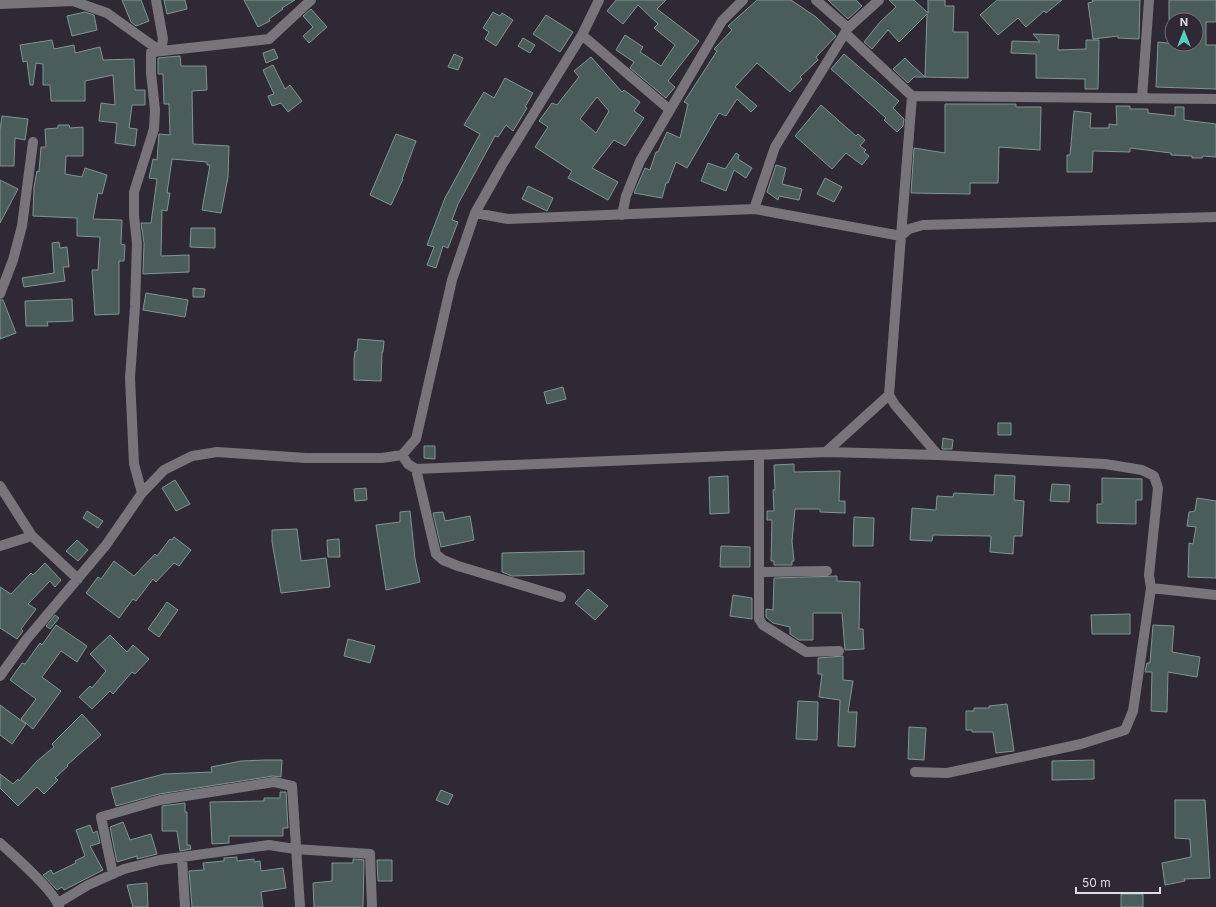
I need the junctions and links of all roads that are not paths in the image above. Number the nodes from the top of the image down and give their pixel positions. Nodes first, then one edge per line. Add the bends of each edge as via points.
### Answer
1 (156, 0) edge
2 (311, 0) edge
3 (599, 0) edge
4 (742, 0) edge
5 (816, 0) edge
6 (879, 0) edge
7 (1149, 0) edge
8 (90, 3) edge
9 (0, 4) edge
10 (846, 31) junction
11 (582, 35) junction
12 (154, 50) junction
13 (912, 96) junction
14 (1142, 98) junction
15 (1216, 99) edge
16 (670, 110) junction
17 (33, 142) dead end
18 (754, 210) junction
19 (475, 213) junction
20 (622, 215) junction
21 (1216, 217) edge
22 (901, 236) junction
23 (0, 294) edge
24 (889, 395) junction
25 (826, 452) junction
26 (402, 455) junction
27 (759, 455) junction
28 (938, 455) junction
29 (416, 469) junction
30 (0, 486) edge
31 (142, 494) junction
32 (32, 536) junction
33 (0, 546) edge
34 (827, 570) dead end
35 (760, 572) junction
36 (78, 579) junction
37 (1151, 588) junction
38 (1216, 595) edge
39 (561, 597) dead end
40 (839, 651) dead end
41 (0, 676) edge
42 (915, 772) dead end
43 (0, 843) edge
44 (295, 849) junction
45 (182, 858) junction
46 (113, 874) junction
47 (58, 905) edge
48 (185, 907) edge
49 (300, 907) edge
50 (372, 907) edge

1 - 12 street via 163,39 162,45
2 - 12 street via 269,39
3 - 11 street
4 - 16 street via 722,21
5 - 10 street
6 - 10 street
7 - 14 street
8 - 9 street via 73,1
8 - 12 street
10 - 13 street
10 - 18 street via 775,147
11 - 16 street
11 - 19 street
12 - 31 street via 151,73 155,110 154,129 134,192 137,243 130,378 134,464
13 - 14 street
13 - 22 street
14 - 15 street
16 - 20 street via 640,161 626,196
17 - 23 street via 22,226 14,260
18 - 20 street
18 - 22 street
19 - 20 street via 508,219
19 - 26 street via 452,280 416,439
21 - 22 street via 923,225 909,229
22 - 24 street
24 - 25 street
24 - 28 street
25 - 27 street
25 - 28 street
26 - 29 street via 408,464
26 - 31 street via 382,458 306,458 218,452 192,456 164,470
27 - 29 street
27 - 35 street
28 - 37 street via 1105,464 1142,470 1154,476 1158,488 1149,575
29 - 39 street via 436,554 458,566
30 - 32 street
31 - 36 street
32 - 33 street
32 - 36 street
34 - 35 street
35 - 40 street via 760,619 763,625 806,652
36 - 41 street via 26,640
37 - 38 street
37 - 42 street via 1133,712 1125,730 1081,744 947,773
43 - 47 street via 42,884
44 - 45 street via 269,845
44 - 46 street via 292,786 274,782 160,800 101,817
44 - 49 street
44 - 50 street via 370,854
45 - 46 street via 124,868
45 - 48 street
46 - 47 street via 88,885

